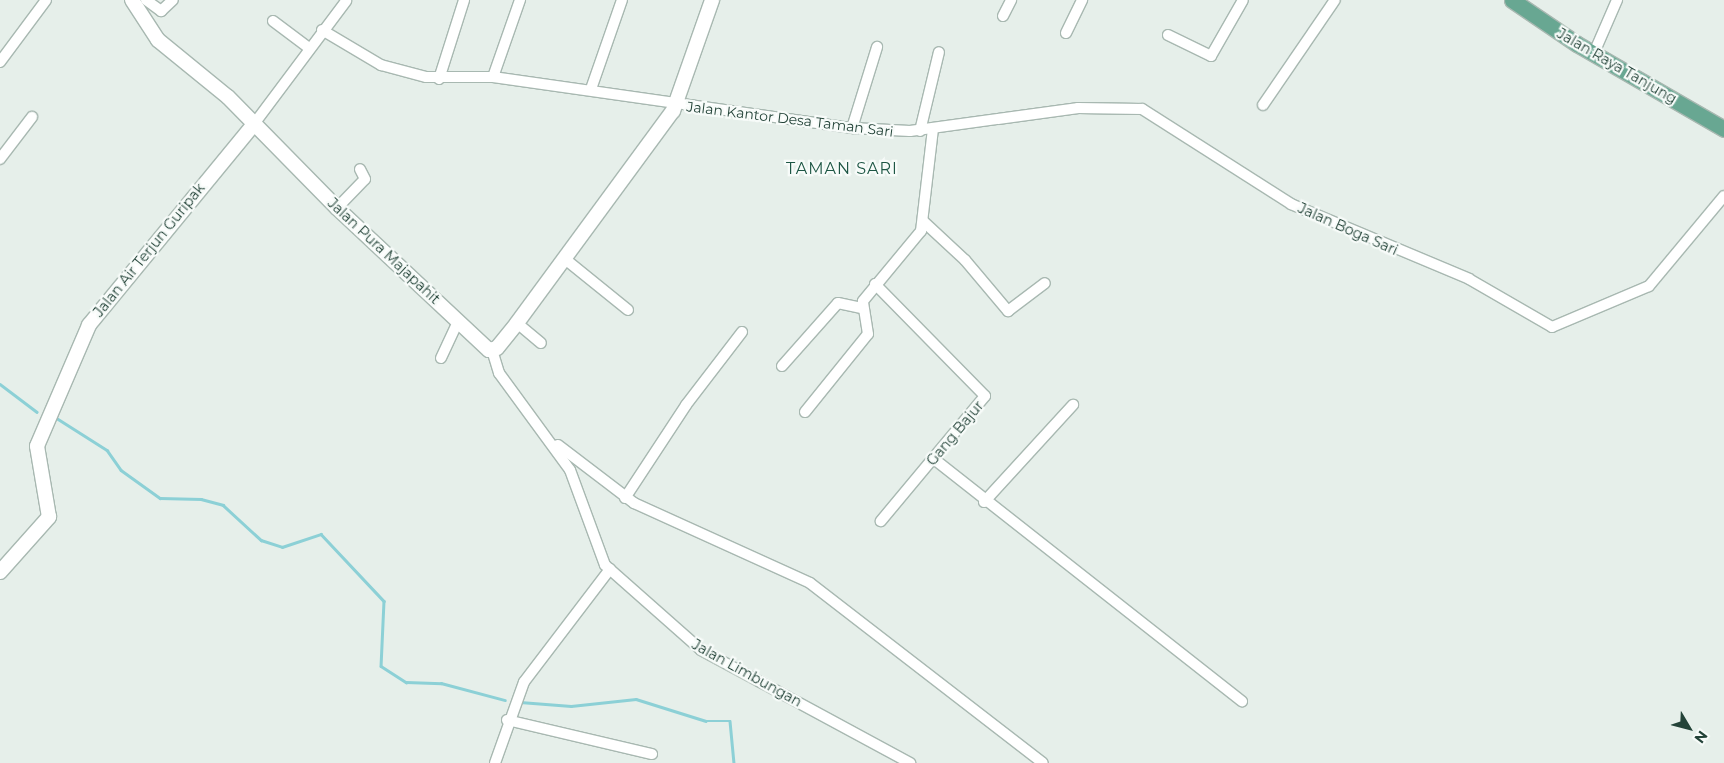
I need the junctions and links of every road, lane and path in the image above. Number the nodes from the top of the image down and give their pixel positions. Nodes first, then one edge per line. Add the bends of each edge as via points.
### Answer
1 (46, 0) edge
2 (132, 0) edge
3 (146, 0) edge
4 (173, 0) edge
5 (464, 0) edge
6 (520, 0) edge
7 (622, 0) edge
8 (712, 0) edge
9 (1011, 0) edge
10 (1082, 0) edge
11 (1243, 0) edge
12 (1335, 0) edge
13 (1512, 0) edge
14 (1617, 0) edge
15 (346, 1) dead end
16 (1003, 16) dead end
17 (273, 21) dead end
18 (322, 30) junction
19 (1066, 34) dead end
20 (1168, 35) dead end
21 (878, 47) dead end
22 (309, 48) junction
23 (939, 52) dead end
24 (1594, 53) junction
25 (0, 62) edge
26 (493, 77) junction
27 (439, 79) junction
28 (591, 89) junction
29 (677, 105) junction
30 (1263, 105) dead end
31 (32, 117) dead end
32 (254, 124) junction
33 (852, 128) junction
34 (934, 129) junction
35 (1724, 129) edge
36 (920, 130) junction
37 (0, 159) edge
38 (360, 169) dead end
39 (1724, 196) edge
40 (337, 208) junction
41 (924, 222) junction
42 (565, 260) junction
43 (1045, 283) dead end
44 (875, 284) junction
45 (861, 308) junction
46 (628, 310) dead end
47 (458, 322) junction
48 (517, 323) junction
49 (742, 332) dead end
50 (541, 343) dead end
51 (492, 350) junction
52 (441, 358) dead end
53 (782, 366) dead end
54 (1073, 405) dead end
55 (805, 412) dead end
56 (552, 440) junction
57 (934, 459) junction
58 (626, 498) junction
59 (984, 502) junction
60 (881, 521) dead end
61 (610, 569) junction
62 (0, 572) edge
63 (1242, 701) dead end
64 (507, 720) junction
65 (652, 754) dead end
66 (495, 763) edge
67 (910, 763) edge
68 (1043, 763) edge

1 - 25 street
2 - 32 street, Jalan Pura Majapahit via 158,40
3 - 4 street via 159,11
5 - 27 street
6 - 26 street
7 - 28 street
8 - 29 street
9 - 16 street
10 - 19 street
11 - 20 street via 1211,56
12 - 30 street
13 - 24 main road, Jalan Raya Tanjung
14 - 24 street
15 - 18 street
17 - 22 street
18 - 22 street
18 - 27 street, Jalan Kantor Desa Taman Sari via 381,65
21 - 33 street
22 - 32 street
23 - 36 street
24 - 35 main road, Jalan Raya Tanjung
26 - 27 street, Jalan Kantor Desa Taman Sari
26 - 28 street, Jalan Kantor Desa Taman Sari
28 - 29 street, Jalan Kantor Desa Taman Sari
29 - 33 street, Jalan Kantor Desa Taman Sari
29 - 42 street
31 - 37 street
32 - 40 street, Jalan Pura Majapahit
32 - 62 street, Jalan Air Terjun Guripak via 89,325 37,446 49,517
33 - 36 street, Jalan Kantor Desa Taman Sari
34 - 36 street, Jalan Kantor Desa Taman Sari
34 - 39 street, Jalan Boga Sari via 1085,107 1148,111 1291,204 1460,275 1552,327 1649,286
34 - 41 street
38 - 40 street via 365,179
40 - 47 street, Jalan Pura Majapahit via 413,274
41 - 43 street via 966,260 1008,312
41 - 44 street via 914,243
42 - 46 street
42 - 48 street
44 - 45 street
44 - 57 street, Gang Bajur via 984,392 983,402
45 - 53 street via 839,302
45 - 55 street via 868,334
47 - 51 street, Jalan Pura Majapahit via 481,347
47 - 52 street
48 - 50 street
48 - 51 street
49 - 58 street via 686,405
51 - 56 street, Jalan Limbungan via 499,373
54 - 59 street
56 - 58 street
56 - 61 street, Jalan Limbungan via 581,495 597,552
57 - 59 street
57 - 60 street, Gang Bajur
58 - 68 street via 810,583
59 - 63 street
61 - 64 street via 524,682
61 - 67 street, Jalan Limbungan via 700,650
64 - 65 street
64 - 66 street

